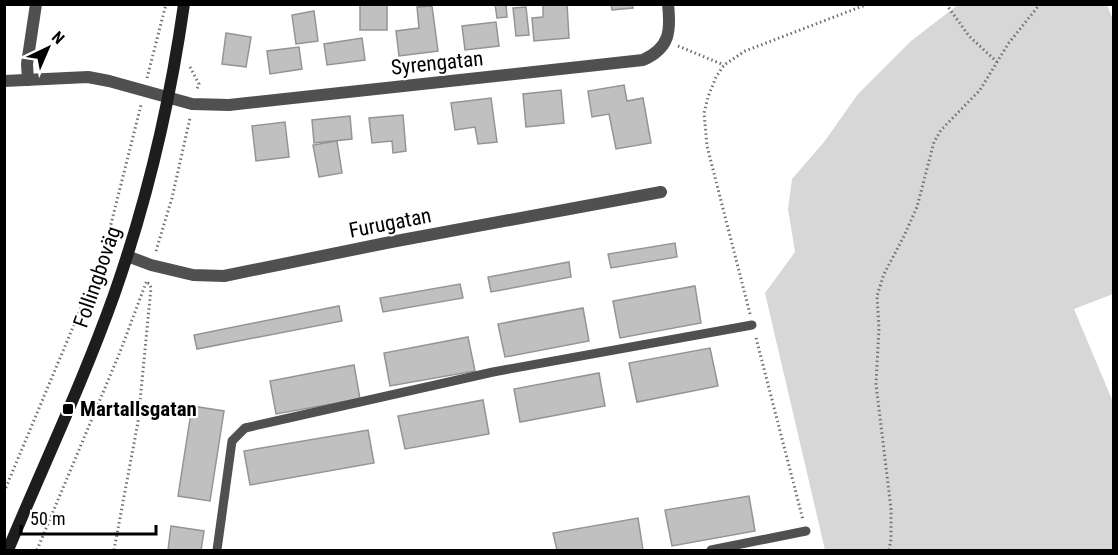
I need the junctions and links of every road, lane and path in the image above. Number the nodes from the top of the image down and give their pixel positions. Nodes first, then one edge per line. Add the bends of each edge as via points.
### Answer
1 (36, 4) edge
2 (166, 4) edge
3 (184, 4) edge
4 (668, 4) edge
5 (868, 4) edge
6 (946, 4) edge
7 (1040, 4) edge
8 (666, 40) junction
9 (997, 63) junction
10 (724, 65) junction
11 (28, 80) junction
12 (4, 81) edge
13 (144, 92) junction
14 (169, 97) junction
15 (661, 192) dead end
16 (127, 256) junction
17 (146, 282) dead end
18 (753, 325) junction
19 (4, 492) edge
20 (806, 531) joint
21 (8, 550) edge
22 (114, 550) edge
23 (217, 550) edge
24 (711, 550) edge
25 (889, 550) edge

1 - 11 street
2 - 13 path
3 - 14 main road, Follingboväg
4 - 8 street via 670,24
5 - 10 path via 745,51
6 - 9 path via 969,36
7 - 9 path
8 - 10 path
8 - 14 street, Syrengatan via 643,60 229,105 192,104
9 - 25 path via 980,90 934,142 917,207 884,274 878,296 876,384 891,509
10 - 18 path via 708,97 704,130
11 - 12 street, Syrengatan
11 - 13 street, Syrengatan via 88,77
13 - 14 street, Syrengatan
13 - 19 path via 111,224 91,284
14 - 16 main road, Follingboväg
15 - 16 street, Furugatan via 224,276 192,275
16 - 21 main road, Follingboväg via 98,337
17 - 22 path via 151,288 138,422
18 - 20 path
18 - 23 lane via 493,372 245,428 232,441
20 - 24 lane

